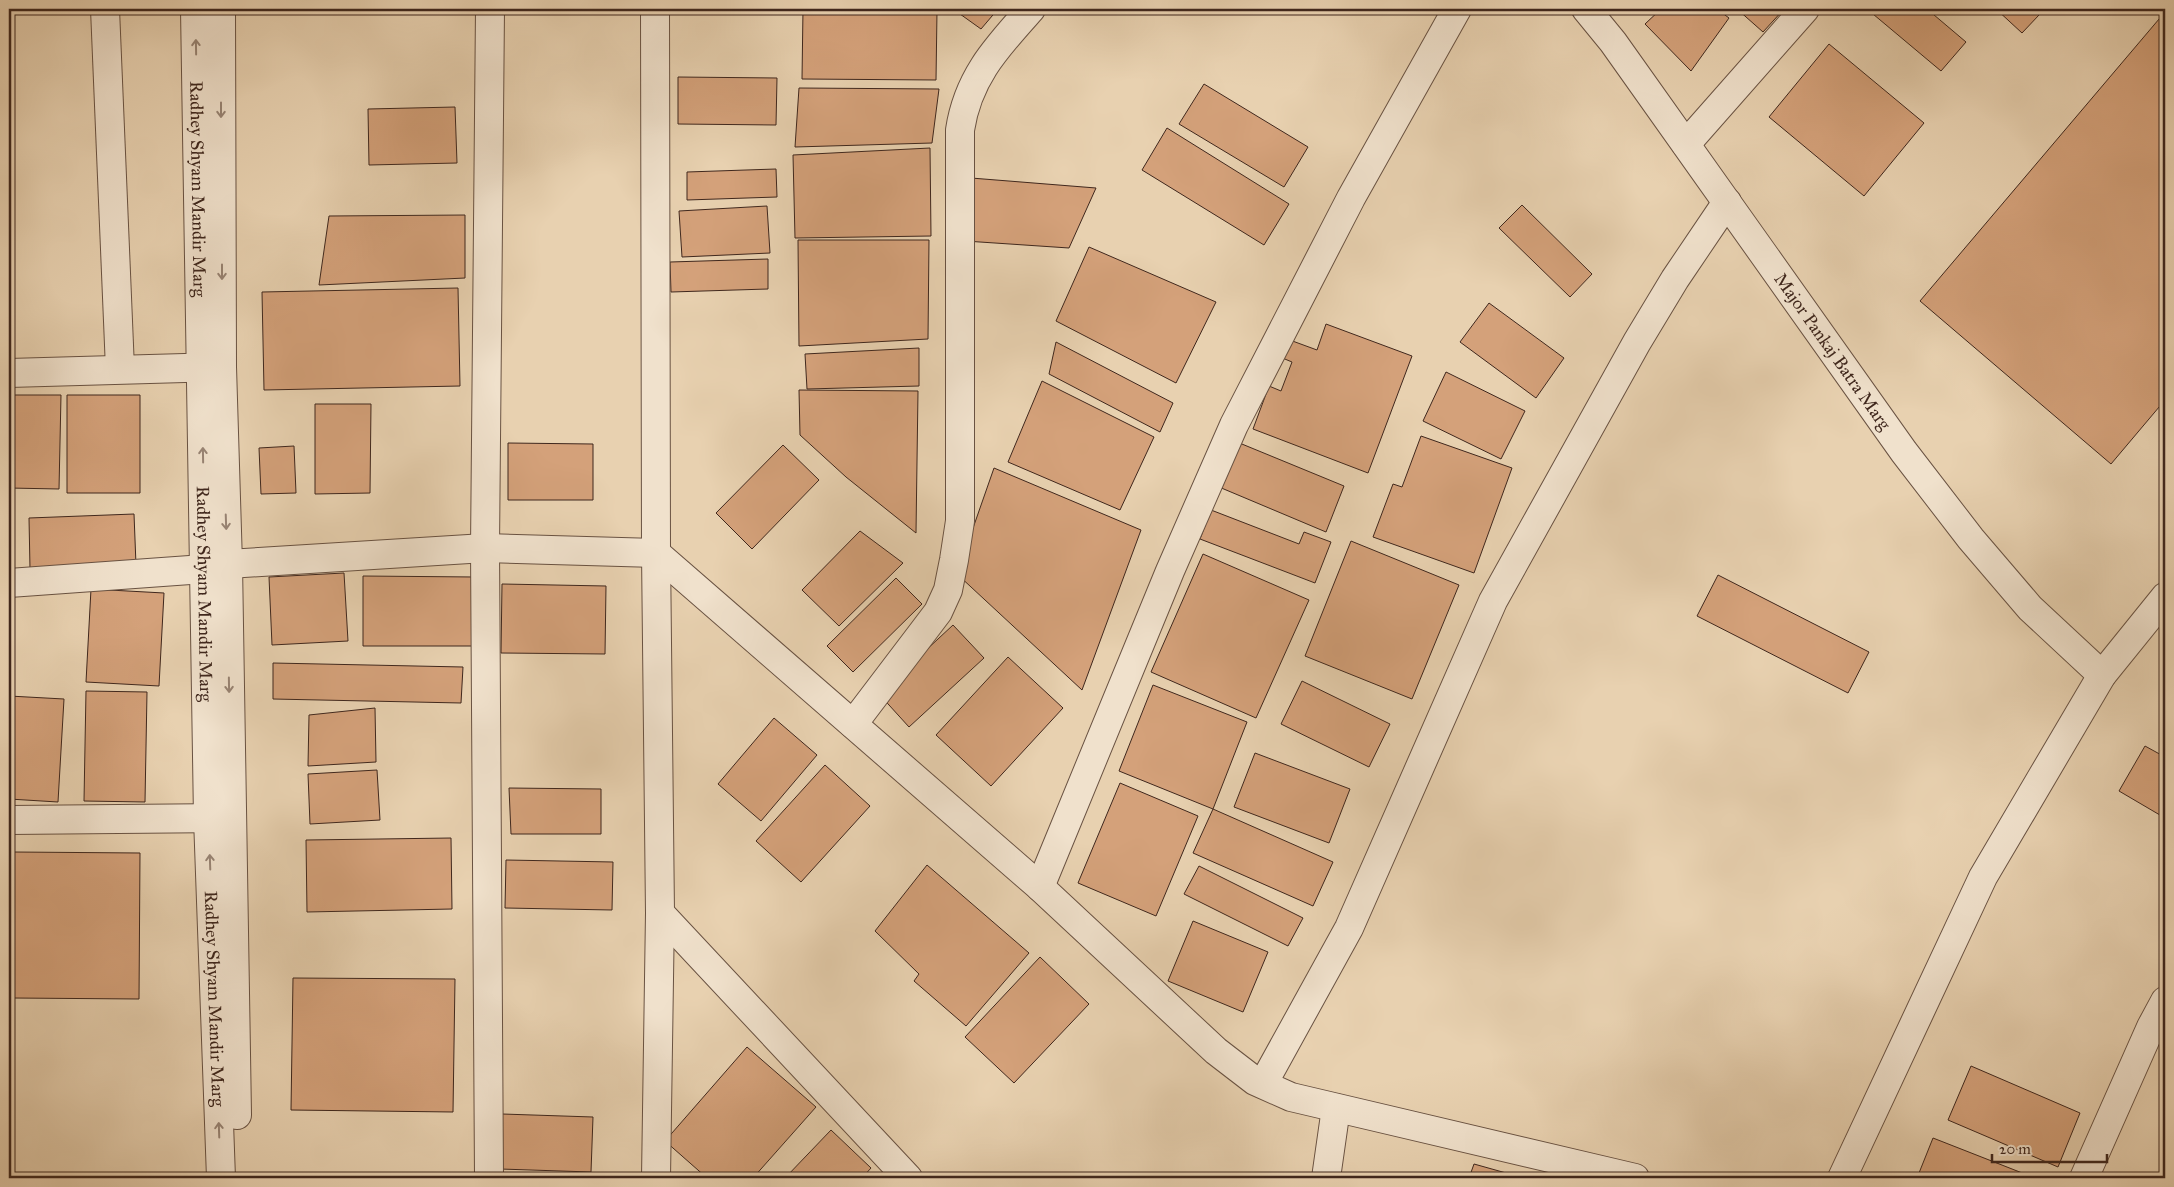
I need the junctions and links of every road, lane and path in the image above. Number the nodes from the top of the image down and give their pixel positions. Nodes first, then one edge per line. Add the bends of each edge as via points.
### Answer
1 (106, 9) edge
2 (195, 9) edge
3 (221, 9) edge
4 (490, 9) edge
5 (655, 9) edge
6 (1031, 9) edge
7 (1457, 9) edge
8 (1586, 9) edge
9 (1805, 9) edge
10 (1686, 144) junction
11 (1727, 202) junction
12 (212, 367) junction
13 (120, 369) junction
14 (9, 373) edge
15 (485, 548) junction
16 (656, 553) junction
17 (216, 567) junction
18 (9, 583) edge
19 (2165, 597) edge
20 (2102, 675) junction
21 (853, 724) junction
22 (220, 818) junction
23 (9, 820) edge
24 (1040, 887) junction
25 (660, 913) junction
26 (2165, 1001) edge
27 (1263, 1084) junction
28 (1336, 1108) junction
29 (221, 1178) edge
30 (239, 1178) edge
31 (489, 1178) edge
32 (656, 1178) edge
33 (908, 1178) edge
34 (1326, 1178) edge
35 (1635, 1178) edge
36 (1842, 1178) edge
37 (2084, 1178) edge

1 - 13 street
12 -> 2 street, Radhey Shyam Mandir Marg
3 -> 12 street, Radhey Shyam Mandir Marg
4 - 15 street
5 - 16 street
6 - 21 street via 998,46 975,80 963,107 960,130 960,521 948,590 938,612
7 - 24 street via 1351,198 1234,425 1166,580
8 - 10 street, Major Pankaj Batra Marg
9 - 10 street
10 - 11 street, Major Pankaj Batra Marg
11 - 20 street, Major Pankaj Batra Marg via 1904,452 1971,538 2030,608
11 - 27 street via 1637,342 1493,601 1349,928
12 - 13 street
12 - 17 street, Radhey Shyam Mandir Marg
13 - 14 street
15 - 16 street
15 - 17 street
15 - 31 street
16 - 21 street
16 - 25 street
17 - 18 street
17 - 22 street, Radhey Shyam Mandir Marg
19 - 20 street
20 - 36 street via 1983,877
21 - 24 street
22 - 23 street
29 -> 22 street, Radhey Shyam Mandir Marg
22 - 30 street, Radhey Shyam Mandir Marg
24 - 27 street via 1216,1051
25 - 32 street
25 - 33 street
26 - 37 street
27 - 28 street via 1291,1097
28 - 34 street
28 - 35 street

